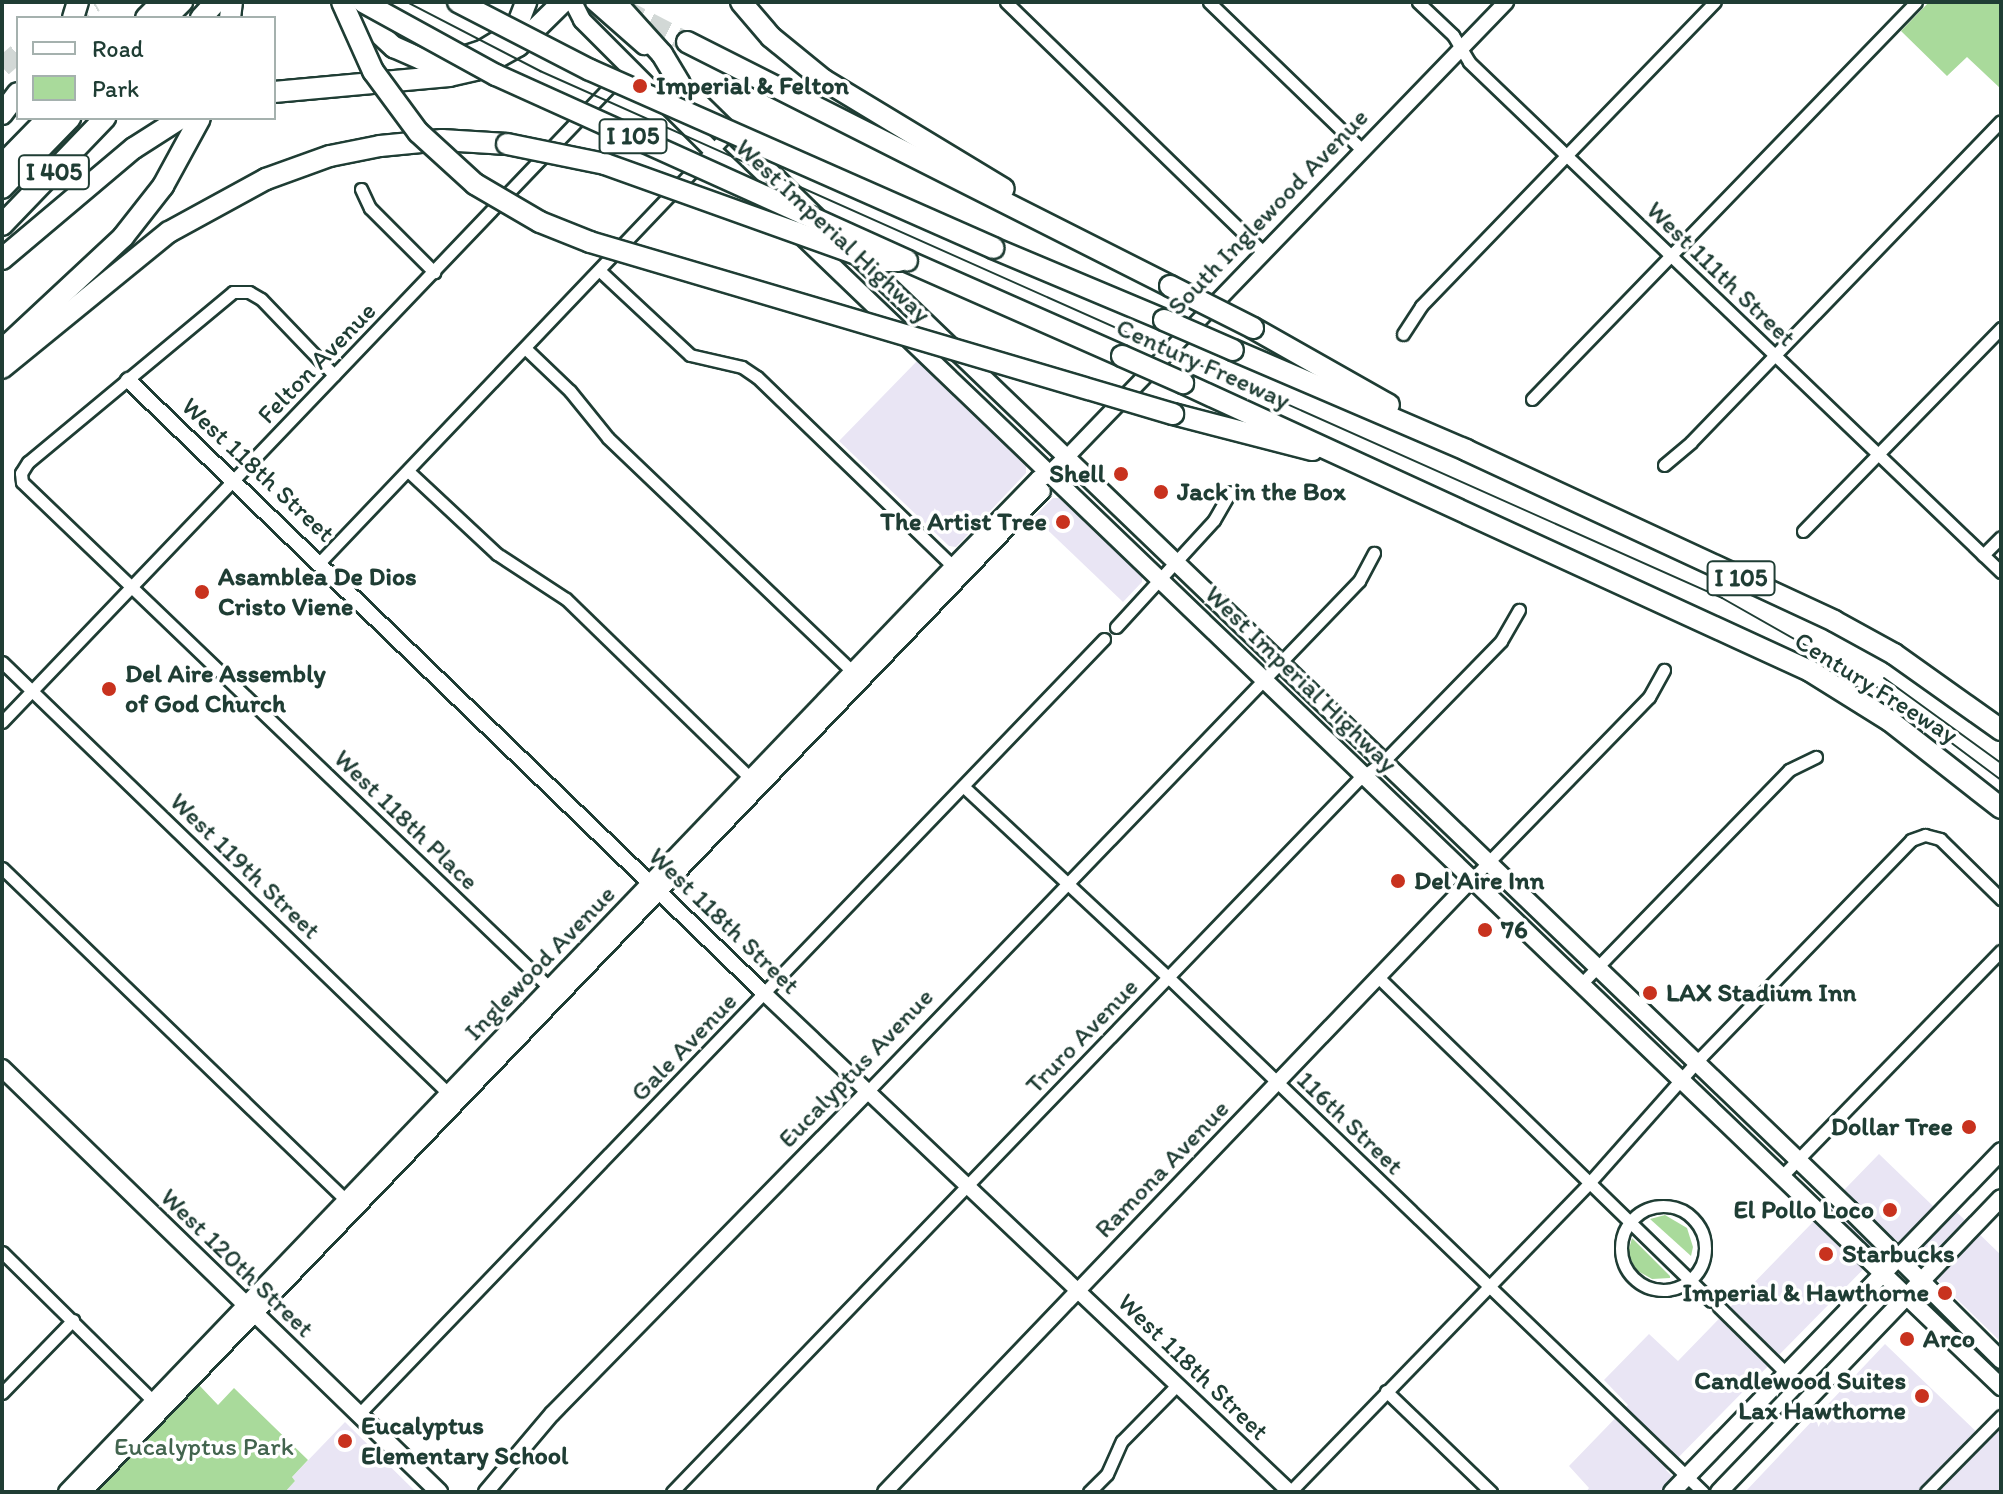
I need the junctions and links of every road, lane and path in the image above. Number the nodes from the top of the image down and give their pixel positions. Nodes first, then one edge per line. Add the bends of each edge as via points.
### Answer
1 (342, 2) edge
2 (361, 2) edge
3 (458, 2) edge
4 (526, 2) edge
5 (563, 2) edge
6 (573, 2) edge
7 (594, 2) edge
8 (615, 2) edge
9 (741, 2) edge
10 (1006, 2) edge
11 (1209, 2) edge
12 (1418, 2) edge
13 (1506, 2) edge
14 (1715, 2) edge
15 (1916, 2) edge
16 (687, 42) tunnel mouth
17 (1461, 48) junction
18 (628, 66) junction
19 (680, 84) junction
20 (276, 92) edge
21 (16, 96) edge
22 (2, 114) edge
23 (46, 120) edge
24 (68, 120) edge
25 (86, 120) edge
26 (103, 120) edge
27 (178, 120) edge
28 (199, 120) edge
29 (2001, 121) edge
30 (729, 133) junction
31 (712, 150) junction
32 (1362, 150) junction
33 (1566, 154) junction
34 (2, 165) edge
35 (2, 188) edge
36 (361, 189) dead end
37 (2, 208) edge
38 (2, 225) edge
39 (1095, 248) junction
40 (1262, 251) junction
41 (1670, 255) junction
42 (2, 259) edge
43 (907, 261) junction
44 (600, 271) junction
45 (434, 272) junction
46 (2001, 328) edge
47 (1403, 334) dead end
48 (526, 349) junction
49 (2, 350) edge
50 (1774, 357) junction
51 (2, 368) edge
52 (334, 375) junction
53 (128, 380) junction
54 (1532, 399) dead end
55 (1466, 450) junction
56 (1879, 456) junction
57 (1066, 458) junction
58 (1359, 461) junction
59 (1664, 465) dead end
60 (408, 471) junction
61 (1051, 473) junction
62 (233, 481) junction
63 (1230, 492) dead end
64 (1803, 531) dead end
65 (2001, 537) edge
66 (1374, 553) dead end
67 (1983, 555) junction
68 (320, 562) junction
69 (1174, 562) junction
70 (958, 571) junction
71 (2001, 572) edge
72 (1162, 578) junction
73 (132, 586) junction
74 (1519, 610) dead end
75 (1116, 627) dead end
76 (1104, 639) dead end
77 (2, 662) edge
78 (1279, 663) junction
79 (1664, 670) dead end
80 (857, 676) junction
81 (1263, 677) junction
82 (32, 692) junction
83 (2, 722) edge
84 (2001, 730) edge
85 (1816, 757) dead end
86 (1383, 762) junction
87 (1366, 775) junction
88 (755, 783) junction
89 (964, 787) junction
90 (2001, 808) edge
91 (1487, 863) junction
92 (2, 868) edge
93 (1472, 879) junction
94 (1068, 882) junction
95 (654, 888) junction
96 (2001, 899) edge
97 (2001, 951) edge
98 (1597, 968) junction
99 (1169, 978) junction
100 (1379, 978) junction
101 (1582, 983) junction
102 (554, 992) junction
103 (765, 994) junction
104 (1697, 1064) junction
105 (2, 1068) edge
106 (1684, 1081) junction
107 (1277, 1084) junction
108 (868, 1091) junction
109 (452, 1098) junction
110 (2001, 1151) edge
111 (1797, 1160) junction
112 (1782, 1176) junction
113 (1590, 1182) junction
114 (967, 1186) junction
115 (2001, 1198) edge
116 (350, 1204) junction
117 (1630, 1222) junction
118 (2, 1252) edge
119 (1897, 1257) junction
120 (1882, 1272) junction
121 (1921, 1280) junction
122 (1691, 1281) junction
123 (1487, 1286) junction
124 (1078, 1291) junction
125 (1906, 1296) junction
126 (251, 1309) junction
127 (73, 1320) junction
128 (2001, 1360) edge
129 (1786, 1373) junction
130 (1176, 1386) junction
131 (2001, 1387) edge
132 (1386, 1391) junction
133 (2, 1393) edge
134 (158, 1406) junction
135 (359, 1414) junction
136 (2001, 1416) edge
137 (1687, 1476) junction
138 (67, 1492) edge
139 (83, 1492) edge
140 (439, 1492) edge
141 (486, 1492) edge
142 (672, 1492) edge
143 (885, 1492) edge
144 (1089, 1492) edge
145 (1290, 1492) edge
146 (1491, 1492) edge
147 (1672, 1492) edge
148 (1703, 1492) edge
149 (1719, 1492) edge
150 (1926, 1492) edge

1 - 58 highway, bridge via 373,71 418,132 475,184 540,222 590,242 1173,414
2 - 4 highway via 370,25 394,47 421,59 451,61 504,38 517,26
2 - 43 highway, Century Freeway / I 105, bridge via 496,75
3 - 55 highway, Century Freeway / I 105, bridge via 590,70
5 - 20 highway via 518,46 460,74
6 - 18 main road, West Imperial Highway via 582,20
7 - 19 main road, West Imperial Highway
8 - 19 highway via 662,54
9 - 39 highway via 771,37 824,80
10 - 40 street
11 - 32 street
12 - 17 street, West 111th Street
13 - 17 street, South Inglewood Avenue
14 - 33 street
15 - 41 street
16 - 39 highway
17 - 32 street, South Inglewood Avenue
17 - 33 street, West 111th Street via 1469,62
18 - 31 main road, West Imperial Highway
18 - 45 street, Felton Avenue
19 - 30 main road, West Imperial Highway
21 - 22 highway
23 - 34 highway, I 405
24 - 35 highway
25 - 37 highway
26 - 38 highway, I 405
27 - 42 highway via 134,148
28 - 49 highway via 163,186 106,255
29 - 50 street
30 - 31 street
30 - 57 main road, West Imperial Highway
31 - 44 street
31 - 61 main road, West Imperial Highway
32 - 40 street, South Inglewood Avenue
33 - 41 street, West 111th Street
33 - 47 street via 1421,306
36 - 45 street via 370,208
39 - 55 highway, bridge via 1253,328
40 - 57 street, South Inglewood Avenue
41 - 50 street, West 111th Street
41 - 54 street
43 - 51 highway, bridge via 876,261 578,157 507,144 442,140 354,151 266,179 190,218
43 - 58 highway, Century Freeway / I 105, bridge
44 - 48 street
44 - 70 street via 690,355 742,367 757,377
45 - 52 street, Felton Avenue
46 - 56 street
48 - 60 street
48 - 80 street via 608,438
50 - 56 street, West 111th Street
50 - 59 street
52 - 53 street via 261,299 241,290 224,298
52 - 62 street, Felton Avenue
53 - 62 street, West 118th Street
53 - 73 street, West 118th Place via 21,473 28,489
55 - 84 highway, Century Freeway / I 105 via 1834,621 1894,654
56 - 64 street
56 - 67 street, West 111th Street
57 - 61 main road, Inglewood Avenue
57 - 69 main road, West Imperial Highway
58 - 90 highway, Century Freeway / I 105 via 1810,671 1890,721
60 - 68 street
60 - 88 street via 497,554 566,599
61 - 70 main road, Inglewood Avenue via 1046,487
61 - 72 main road, West Imperial Highway
62 - 68 street, West 118th Street
62 - 73 street, Felton Avenue
63 - 69 street via 1214,520
65 - 67 street
66 - 78 street, Eucalyptus Avenue via 1359,581
67 - 71 street, West 111th Street
68 - 95 street, West 118th Street
69 - 72 street
69 - 78 main road, West Imperial Highway
70 - 80 main road, Inglewood Avenue
72 - 75 street
72 - 81 main road, West Imperial Highway
73 - 82 street, Felton Avenue
73 - 102 street, West 118th Place
74 - 86 street, Truro Avenue via 1501,641
76 - 89 street, Gale Avenue
77 - 82 street, West 119th Street
78 - 81 street, Eucalyptus Avenue
78 - 86 main road, West Imperial Highway
79 - 91 street via 1649,697
80 - 88 main road, Inglewood Avenue
81 - 87 main road, West Imperial Highway
81 - 94 street, Eucalyptus Avenue
82 - 83 street, Felton Avenue
82 - 109 street, West 119th Street
85 - 98 street via 1789,770
86 - 87 street, Truro Avenue
86 - 91 main road, West Imperial Highway
87 - 93 main road, West Imperial Highway
87 - 99 street, Truro Avenue
88 - 95 main road, Inglewood Avenue
89 - 94 street, 116th Street
89 - 103 street, Gale Avenue
91 - 93 street
91 - 98 main road, West Imperial Highway
92 - 116 street
93 - 100 street, Ramona Avenue
93 - 101 main road, West Imperial Highway
94 - 99 street, 116th Street
94 - 108 street, Eucalyptus Avenue
95 - 102 main road, Inglewood Avenue
95 - 103 street, West 118th Street
96 - 104 street via 1933,836 1911,840
97 - 111 street
98 - 101 street
98 - 104 main road, West Imperial Highway
99 - 107 street, 116th Street
99 - 114 street, Truro Avenue
100 - 107 street, Ramona Avenue
100 - 113 street
101 - 106 main road, West Imperial Highway
102 - 109 main road, Inglewood Avenue
103 - 108 street, West 118th Street
103 - 135 street, Gale Avenue
104 - 106 street
104 - 111 main road, West Imperial Highway
105 - 126 main road, West 120th Street
106 - 112 main road, West Imperial Highway
106 - 113 street
107 - 123 street, 116th Street
107 - 124 street, Ramona Avenue
108 - 114 street, West 118th Street
108 - 141 street, Eucalyptus Avenue via 552,1414
109 - 116 main road, Inglewood Avenue
110 - 119 main road
111 - 112 street
111 - 119 main road, West Imperial Highway
112 - 120 main road, West Imperial Highway
113 - 117 street
113 - 123 street
114 - 124 street, West 118th Street
114 - 142 street, Truro Avenue
115 - 121 main road
116 - 126 main road, Inglewood Avenue
117 - 122 street
117 - 122 street via 1620,1250 1633,1279 1661,1291
117 - 122 street via 1656,1206 1688,1214 1704,1235 1706,1250
118 - 127 street
119 - 120 main road
119 - 121 main road, West Imperial Highway
120 - 125 main road, West Imperial Highway
120 - 129 main road
121 - 125 main road
121 - 128 main road, West Imperial Highway
122 - 129 street
123 - 132 street
123 - 137 street, 116th Street
124 - 130 street, West 118th Street
124 - 143 street, Ramona Avenue
125 - 131 main road, West Imperial Highway
125 - 149 main road
126 - 134 main road, Inglewood Avenue
126 - 135 main road, West 120th Street
127 - 133 street
127 - 134 street
129 - 137 main road
130 - 144 street via 1122,1441 1107,1474
130 - 145 street, West 118th Street
132 - 145 street
132 - 146 street
134 - 138 main road, Inglewood Avenue
134 - 139 main road, Inglewood Avenue
135 - 140 main road, West 120th Street
136 - 150 street
137 - 147 main road
137 - 148 street, 116th Street

